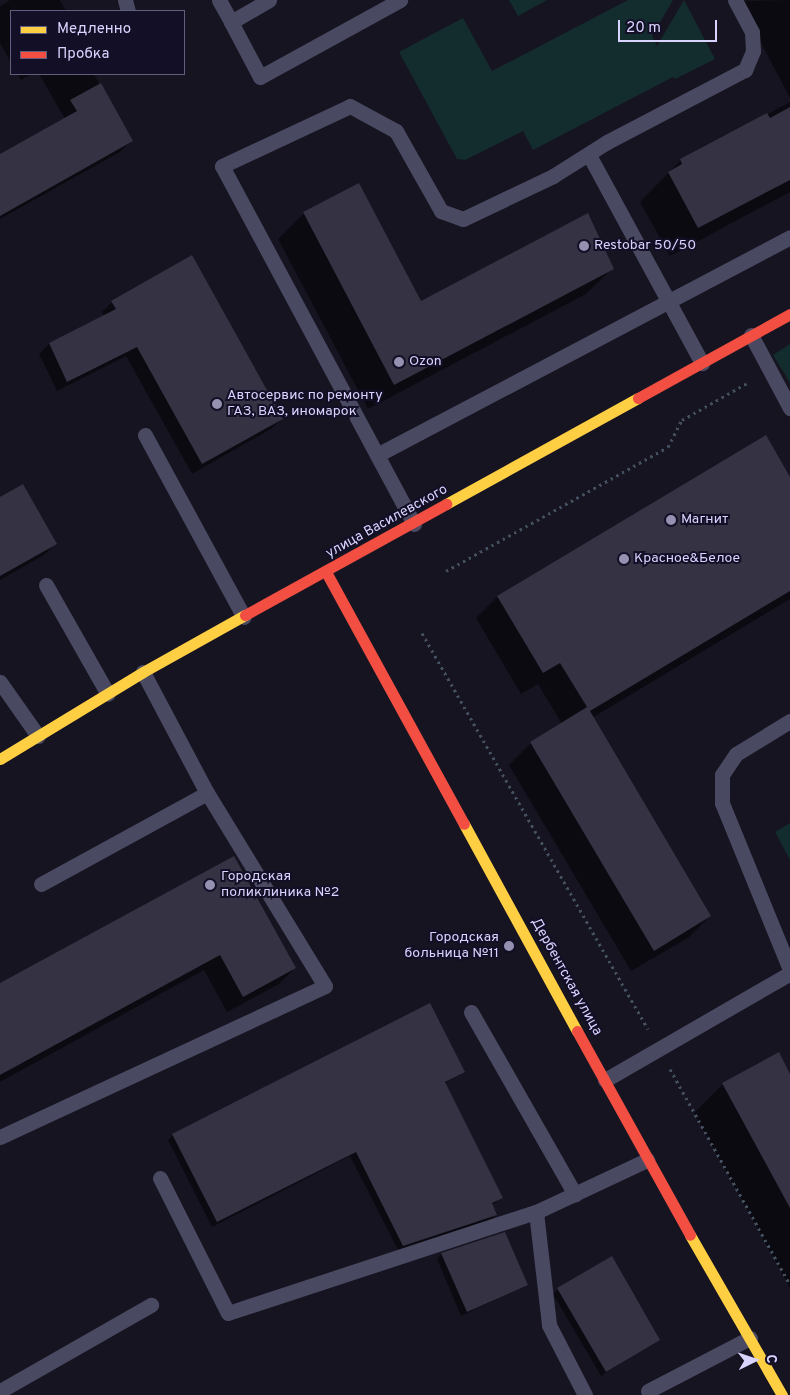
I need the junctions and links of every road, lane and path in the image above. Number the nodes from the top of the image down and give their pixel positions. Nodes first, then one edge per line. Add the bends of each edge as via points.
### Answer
1 (219, 0) edge
2 (270, 0) edge
3 (400, 0) edge
4 (735, 0) edge
5 (231, 22) junction
6 (589, 155) junction
7 (790, 237) edge
8 (668, 302) junction
9 (790, 314) edge
10 (751, 335) junction
11 (702, 363) junction
12 (769, 371) junction
13 (790, 408) edge
14 (145, 435) dead end
15 (377, 455) junction
16 (414, 524) junction
17 (446, 570) dead end
18 (326, 572) junction
19 (46, 585) dead end
20 (244, 617) junction
21 (422, 633) dead end
22 (143, 672) junction
23 (0, 682) edge
24 (108, 694) junction
25 (790, 721) edge
26 (38, 736) junction
27 (0, 759) edge
28 (207, 794) junction
29 (42, 884) dead end
30 (790, 972) edge
31 (471, 1012) dead end
32 (659, 1049) junction
33 (605, 1080) junction
34 (0, 1138) edge
35 (647, 1160) junction
36 (160, 1178) dead end
37 (575, 1194) junction
38 (536, 1212) junction
39 (790, 1285) edge
40 (151, 1305) dead end
41 (750, 1338) junction
42 (0, 1391) edge
43 (648, 1391) dead end
44 (585, 1395) edge
45 (782, 1395) edge

1 - 5 lane
2 - 5 lane
3 - 5 lane via 260,77
4 - 6 lane via 752,32 753,51 745,70
6 - 8 lane
6 - 15 lane via 463,220 441,211 396,131 350,106 222,166
7 - 8 lane
8 - 11 lane
8 - 15 lane
9 - 10 street, улица Василевского
10 - 11 street, улица Василевского
10 - 12 lane
11 - 16 street, улица Василевского
12 - 13 lane
12 - 17 path via 682,420 668,448
14 - 20 lane
15 - 16 lane
16 - 18 street, улица Василевского
18 - 20 street, улица Василевского
18 - 33 street, Дербентская улица
19 - 24 lane
20 - 22 street, улица Василевского
21 - 32 path
22 - 24 street, улица Василевского
22 - 28 lane
23 - 26 lane
24 - 26 street, улица Василевского
25 - 30 lane via 736,754 722,775 722,803
26 - 27 street, улица Василевского
28 - 29 lane
28 - 34 lane via 326,986
30 - 32 lane
31 - 37 lane
32 - 33 lane
32 - 39 path
33 - 35 street, Дербентская улица
35 - 37 lane
35 - 41 street, Дербентская улица
36 - 38 lane via 228,1313
37 - 38 lane
38 - 44 lane via 549,1325
40 - 42 lane
41 - 43 lane
41 - 45 street, Дербентская улица

